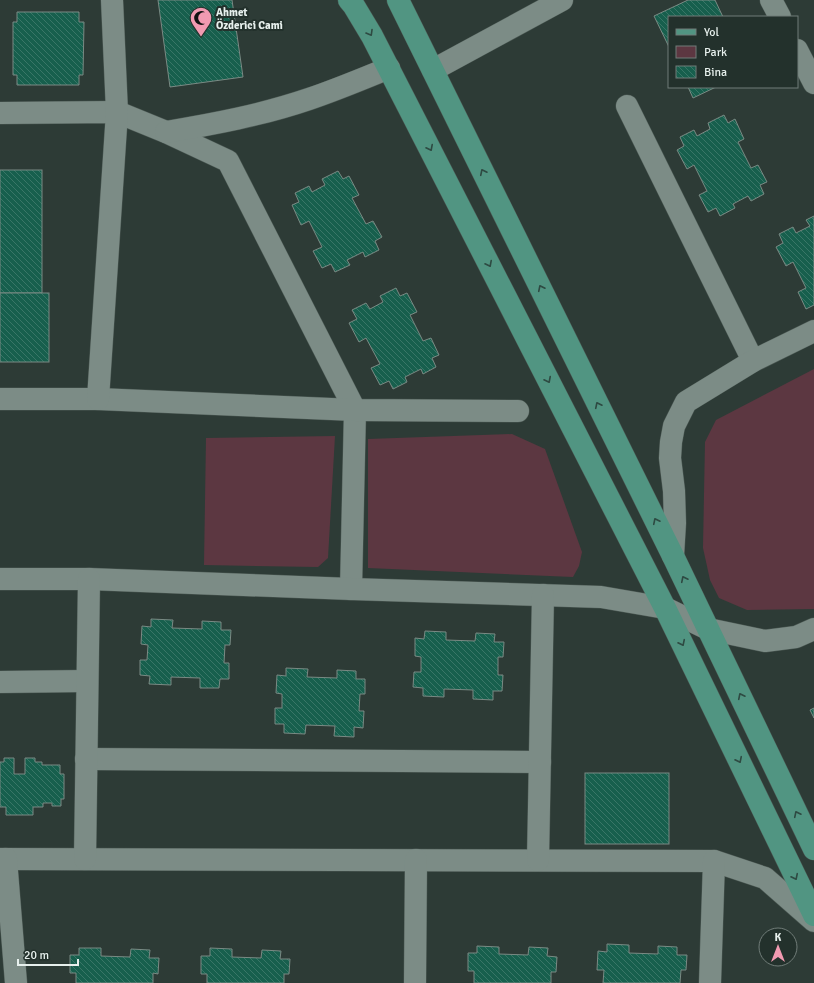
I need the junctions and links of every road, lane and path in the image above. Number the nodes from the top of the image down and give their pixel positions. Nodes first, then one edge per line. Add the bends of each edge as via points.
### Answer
1 (112, 0) edge
2 (349, 0) edge
3 (398, 0) edge
4 (562, 0) edge
5 (771, 0) edge
6 (779, 16) edge
7 (798, 52) edge
8 (389, 68) junction
9 (432, 70) junction
10 (814, 83) edge
11 (627, 106) dead end
12 (117, 112) junction
13 (0, 113) edge
14 (166, 132) junction
15 (814, 331) edge
16 (753, 361) junction
17 (0, 398) edge
18 (98, 399) junction
19 (355, 410) junction
20 (518, 411) dead end
21 (673, 556) junction
22 (89, 579) junction
23 (0, 580) edge
24 (351, 589) junction
25 (542, 595) junction
26 (665, 608) junction
27 (708, 629) junction
28 (814, 629) edge
29 (88, 681) junction
30 (0, 682) edge
31 (86, 759) junction
32 (540, 762) junction
33 (814, 849) edge
34 (3, 859) edge
35 (85, 859) junction
36 (416, 860) junction
37 (538, 860) junction
38 (714, 861) junction
39 (814, 915) edge
40 (814, 921) edge
41 (16, 983) edge
42 (415, 983) edge
43 (710, 983) edge

1 - 12 street
2 -> 8 main road
3 - 9 main road
4 - 9 street
5 - 6 street
7 - 10 street
8 - 14 street via 308,100 213,124
8 -> 26 main road
21 -> 9 main road
11 - 16 street
12 - 13 street
12 - 14 street
12 - 18 street
14 - 19 street via 228,161
15 - 16 street
16 - 21 street via 686,402 679,414 670,458 674,490
17 - 18 street
18 - 19 street
19 - 20 street
19 - 24 street
27 -> 21 main road
22 - 23 street
22 - 24 street
22 - 29 street
24 - 25 street
25 - 26 street via 601,596
25 - 32 street
26 - 27 street
26 -> 39 main road
27 - 28 street via 765,641 796,637
33 -> 27 main road
29 - 30 street
29 - 31 street
31 - 32 street
31 - 35 street
32 - 37 street
34 - 35 street
34 - 41 street
35 - 36 street
36 - 37 street
36 - 42 street
37 - 38 street
38 - 40 street via 765,878
38 - 43 street

